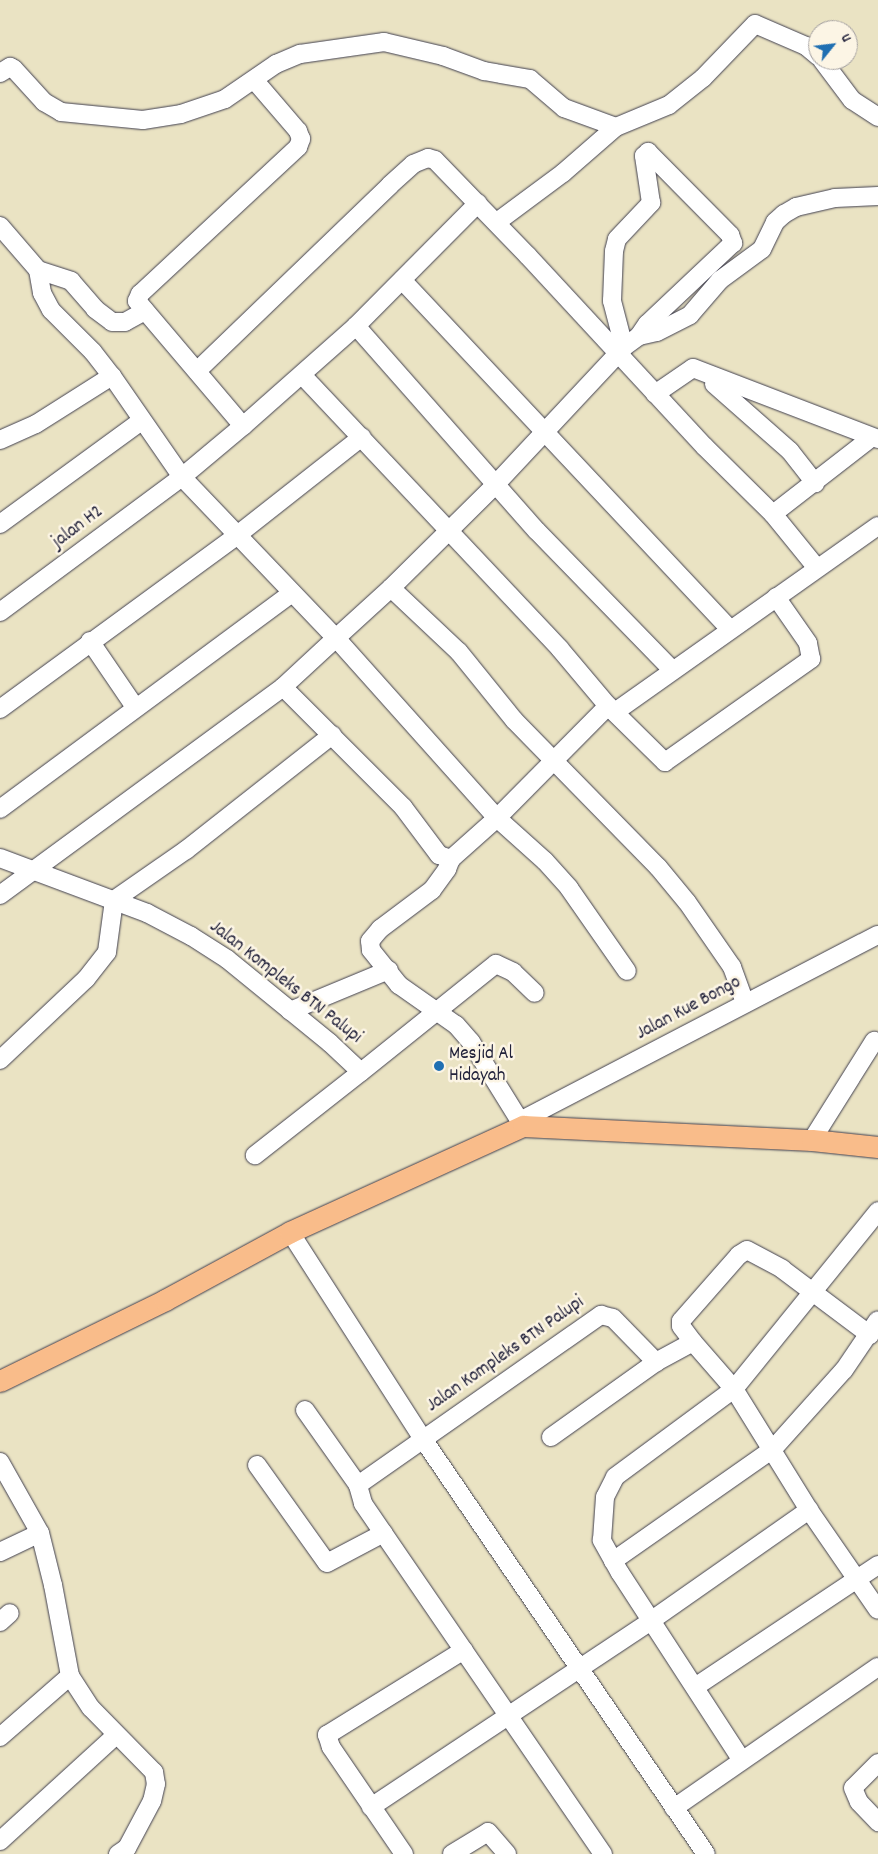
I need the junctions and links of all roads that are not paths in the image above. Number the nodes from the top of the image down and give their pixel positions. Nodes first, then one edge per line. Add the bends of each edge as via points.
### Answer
1 (808, 48) edge
2 (830, 70) edge
3 (0, 73) edge
4 (255, 81) junction
5 (878, 117) edge
6 (616, 127) junction
7 (878, 196) edge
8 (478, 203) junction
9 (497, 222) junction
10 (0, 226) edge
11 (38, 270) junction
12 (402, 280) junction
13 (144, 311) junction
14 (356, 326) junction
15 (639, 336) junction
16 (621, 350) junction
17 (197, 371) junction
18 (302, 374) junction
19 (702, 374) junction
20 (112, 376) junction
21 (655, 394) junction
22 (141, 421) junction
23 (243, 426) junction
24 (544, 432) junction
25 (362, 438) junction
26 (875, 438) edge
27 (0, 440) edge
28 (182, 477) junction
29 (815, 483) junction
30 (495, 485) junction
31 (773, 514) junction
32 (0, 524) edge
33 (878, 526) edge
34 (448, 532) junction
35 (236, 536) junction
36 (816, 567) junction
37 (391, 588) junction
38 (292, 593) junction
39 (776, 597) junction
40 (0, 612) edge
41 (730, 629) junction
42 (336, 638) junction
43 (90, 641) junction
44 (672, 670) junction
45 (283, 687) junction
46 (135, 707) junction
47 (0, 709) edge
48 (612, 709) junction
49 (332, 735) junction
50 (554, 759) junction
51 (0, 809) edge
52 (497, 818) junction
53 (0, 858) edge
54 (451, 859) junction
55 (34, 870) junction
56 (0, 895) edge
57 (114, 900) junction
58 (878, 935) edge
59 (389, 970) junction
60 (627, 971) dead end
61 (535, 993) dead end
62 (745, 1003) junction
63 (290, 1011) junction
64 (438, 1012) junction
65 (874, 1041) dead end
66 (0, 1060) edge
67 (361, 1072) junction
68 (522, 1124) junction
69 (812, 1140) junction
70 (878, 1147) edge
71 (255, 1155) dead end
72 (878, 1212) edge
73 (290, 1232) junction
74 (814, 1293) junction
75 (874, 1328) edge
76 (693, 1342) junction
77 (656, 1362) junction
78 (0, 1381) edge
79 (734, 1389) junction
80 (305, 1410) dead end
81 (551, 1437) dead end
82 (423, 1439) junction
83 (773, 1450) junction
84 (0, 1462) edge
85 (257, 1465) dead end
86 (358, 1485) junction
87 (809, 1510) junction
88 (40, 1533) junction
89 (384, 1533) junction
90 (0, 1552) edge
91 (613, 1561) junction
92 (878, 1565) edge
93 (857, 1580) junction
94 (878, 1610) edge
95 (652, 1620) junction
96 (464, 1650) junction
97 (878, 1667) edge
98 (579, 1668) junction
99 (70, 1676) junction
100 (696, 1687) junction
101 (508, 1716) junction
102 (116, 1735) junction
103 (0, 1737) edge
104 (741, 1759) junction
105 (878, 1763) edge
106 (372, 1807) junction
107 (674, 1808) junction
108 (878, 1822) edge
109 (0, 1840) edge
110 (118, 1854) edge
111 (404, 1854) edge
112 (452, 1854) edge
113 (507, 1854) edge
114 (603, 1854) edge
115 (706, 1854) edge

1 - 6 street via 755,24 703,78 668,105
2 - 5 street via 852,100
3 - 4 street via 10,67 14,69 44,102 61,112 134,120 181,114 208,106
4 - 6 street via 284,59 300,54 375,42 398,44 444,56 484,72 530,79 564,108
4 - 13 street via 298,131 301,139 298,147 137,297
6 - 9 street via 563,173
7 - 15 street via 835,198 784,214 775,222 762,249 720,280 690,315 657,332
8 - 9 street
8 - 12 street, jalan H2
8 - 17 street via 435,160 421,160 390,185
9 - 16 street
10 - 11 street
11 - 13 street via 71,281 95,309 112,322 125,322
11 - 20 street via 42,293 50,310 94,352
12 - 14 street, jalan H2
12 - 24 street
13 - 17 street
14 - 18 street, jalan H2
14 - 30 street
15 - 16 street
15 - 16 street via 733,243 730,235 648,152 644,156 651,203 617,239 614,251 612,301
16 - 21 street
16 - 24 street
17 - 23 street
18 - 23 street, jalan H2
18 - 25 street
19 - 21 street via 693,368
19 - 26 street
19 - 29 street via 760,422 790,451
20 - 22 street
20 - 27 street via 36,424
21 - 31 street
22 - 28 street
22 - 32 street
23 - 28 street, jalan H2
24 - 30 street
24 - 41 street
25 - 34 street
25 - 35 street
26 - 29 street
28 - 35 street
28 - 40 street, jalan H2
29 - 31 street
30 - 34 street
30 - 44 street
31 - 36 street
33 - 36 street
34 - 37 street
34 - 48 street via 560,649
35 - 38 street
35 - 43 street
36 - 39 street
37 - 42 street
37 - 50 street via 459,652 514,720
38 - 42 street
38 - 46 street
39 - 41 street
39 - 48 street via 812,652 811,659 665,762
41 - 44 street
42 - 45 street
42 - 52 street
43 - 46 street
43 - 47 street
44 - 48 street
45 - 49 street
45 - 55 street
46 - 51 street
48 - 50 street
49 - 54 street via 402,807 439,855
49 - 57 street via 186,850
50 - 52 street
50 - 62 street via 658,868 704,923 732,967
52 - 54 street
52 - 60 street via 545,861 569,888
53 - 55 street, Jalan Kompleks BTN Palupi
54 - 59 street via 432,890 372,936 371,950
55 - 56 street
55 - 57 street, Jalan Kompleks BTN Palupi
57 - 63 street, Jalan Kompleks BTN Palupi via 191,936 227,959
57 - 66 street via 107,952 86,978
58 - 62 street, Jalan Kue Bongo
59 - 63 street
59 - 64 street via 399,985
61 - 64 street via 512,972 496,964
62 - 68 street, Jalan Kue Bongo
63 - 67 street, Jalan Kompleks BTN Palupi
64 - 67 street
64 - 68 street via 456,1024 471,1042
65 - 69 street
67 - 71 street, Jalan Kompleks BTN Palupi
68 - 69 main road
68 - 73 main road
69 - 70 main road
72 - 74 street
73 - 78 main road via 165,1300
73 - 82 street, Jalan Kompleks BTN Palupi
74 - 75 street
74 - 76 street via 782,1269 747,1250 739,1255 682,1321 681,1326
74 - 79 street
75 - 83 street via 844,1370
76 - 77 street
76 - 79 street
77 - 81 street
77 - 82 street, Jalan Kompleks BTN Palupi via 613,1318 601,1315
79 - 83 street
79 - 91 street via 615,1477 605,1497 602,1516 602,1540
80 - 86 street
82 - 86 street, Jalan Kompleks BTN Palupi
82 - 98 street, Jalan Kompleks BTN Palupi
83 - 87 street
83 - 91 street
84 - 88 street
85 - 89 street via 327,1563
86 - 89 street via 359,1497
87 - 93 street
87 - 95 street
88 - 90 street
88 - 99 street
89 - 96 street
91 - 95 street
92 - 93 street
93 - 94 street
93 - 100 street
95 - 98 street
95 - 100 street
96 - 101 street
96 - 106 street via 327,1735
97 - 104 street
98 - 101 street
98 - 107 street, Jalan Kompleks BTN Palupi
99 - 102 street via 91,1708
99 - 103 street
100 - 104 street
101 - 106 street
101 - 114 street
102 - 109 street
102 - 110 street via 154,1772 156,1784 152,1801 127,1848
104 - 107 street
105 - 108 street via 853,1788 859,1802
106 - 111 street
107 - 115 street, Jalan Kompleks BTN Palupi
112 - 113 street via 488,1832

